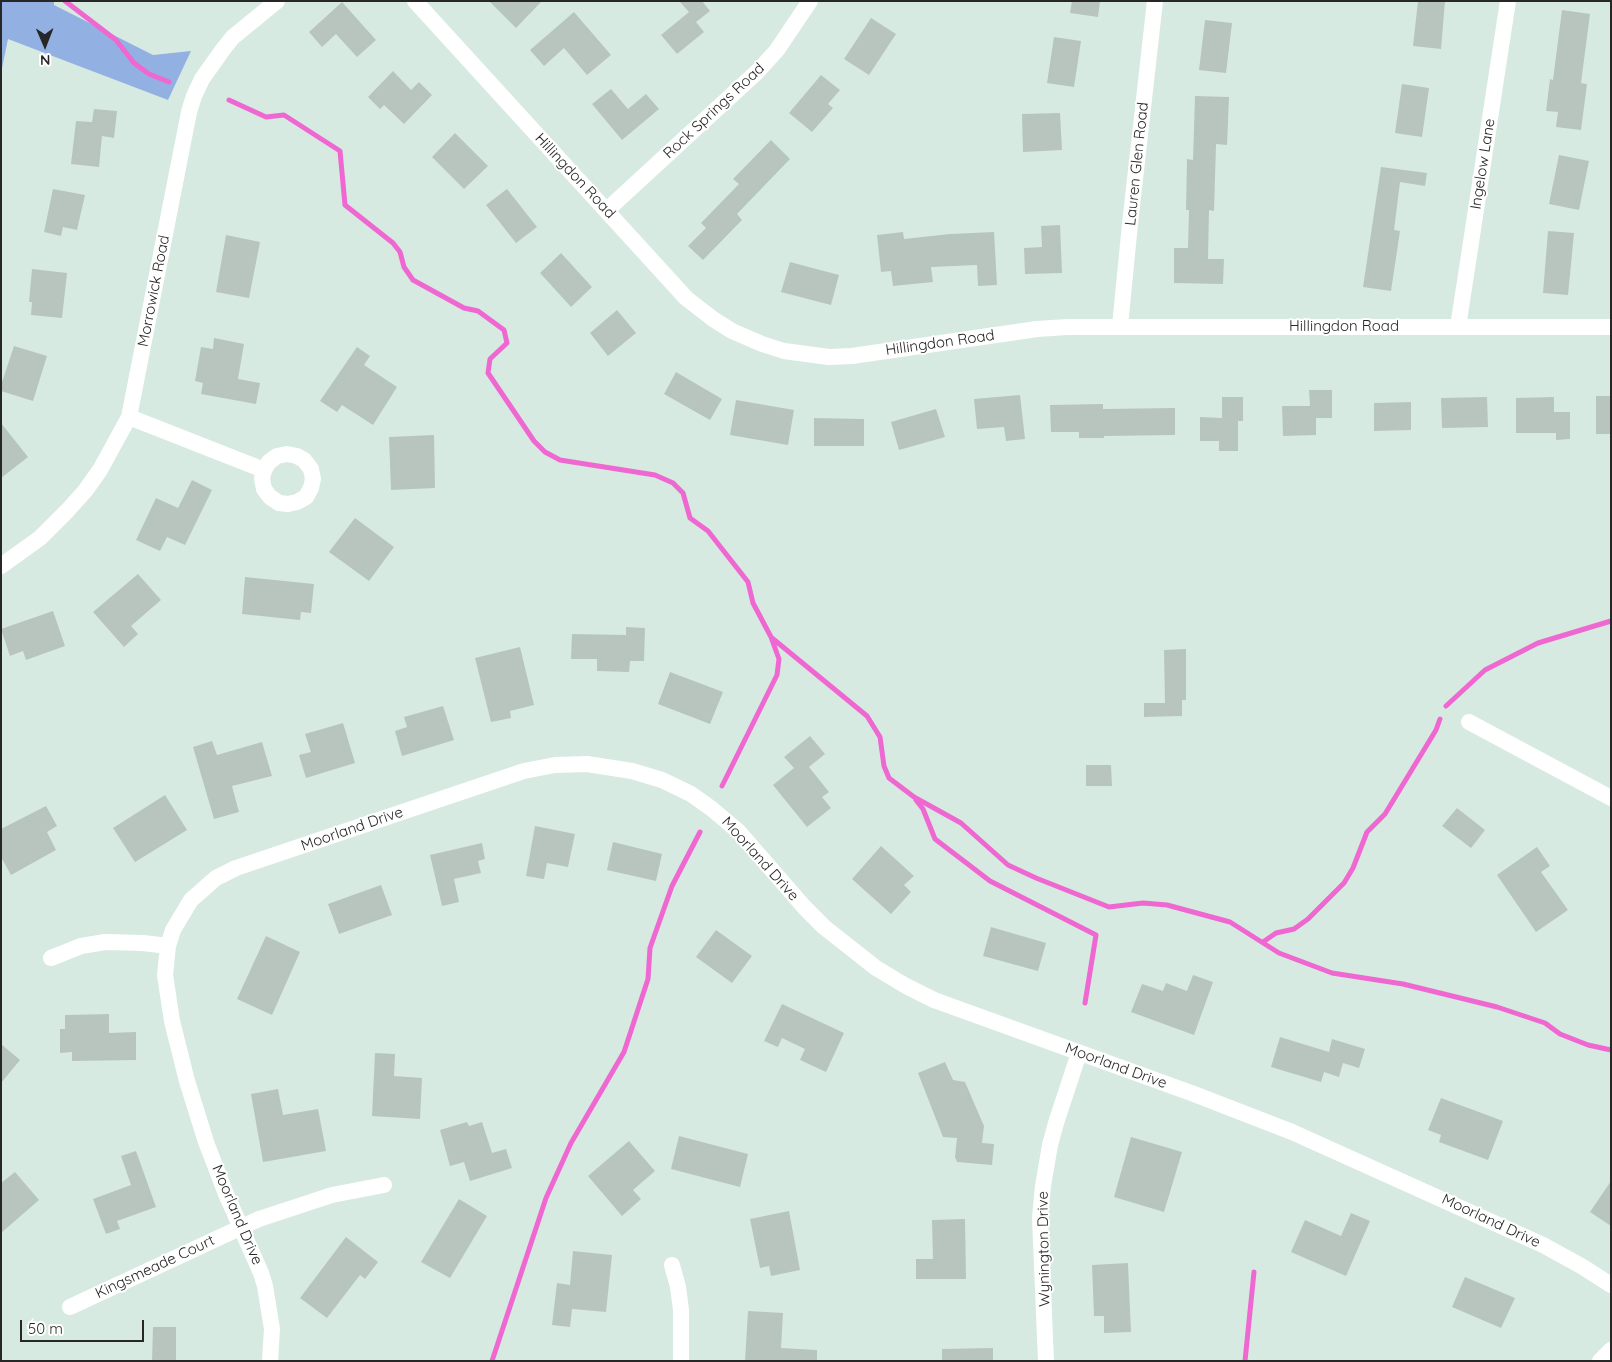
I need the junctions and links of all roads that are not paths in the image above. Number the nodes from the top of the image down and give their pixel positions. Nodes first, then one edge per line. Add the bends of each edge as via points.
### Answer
1 (277, 1) edge
2 (414, 1) edge
3 (810, 1) edge
4 (1155, 1) edge
5 (1508, 1) edge
6 (607, 210) junction
7 (1120, 326) junction
8 (1458, 326) junction
9 (1611, 327) edge
10 (129, 417) junction
11 (264, 470) dead end
12 (1, 566) edge
13 (1469, 722) dead end
14 (1611, 798) edge
15 (168, 946) junction
16 (51, 958) dead end
17 (1079, 1053) junction
18 (384, 1185) dead end
19 (240, 1226) junction
20 (672, 1265) dead end
21 (1611, 1285) edge
22 (70, 1306) dead end
23 (1611, 1350) edge
24 (270, 1361) edge
25 (681, 1361) edge
26 (1046, 1361) edge
27 (1600, 1361) edge

1 - 10 street, Morrowick Road via 233,37 205,73 194,96
2 - 6 street, Hillingdon Road
3 - 6 street, Rock Springs Road via 777,50 758,71
4 - 7 street, Lauren Glen Road
5 - 8 street, Ingelow Lane
6 - 7 street, Hillingdon Road via 686,298 732,331 784,351 814,356 852,356 1037,329
7 - 8 street, Hillingdon Road
8 - 9 street, Hillingdon Road
10 - 11 street
10 - 12 street, Morrowick Road via 85,491 40,538
13 - 14 street
15 - 16 street via 105,942 81,946
15 - 17 street, Moorland Drive via 173,930 191,900 207,885 236,868 524,771 555,765 587,764 632,771 662,780 712,808 738,831 824,927 847,947 906,986 953,1008
15 - 19 street, Moorland Drive via 167,990 187,1081 206,1142
17 - 21 street, Moorland Drive via 1212,1101 1352,1158 1543,1244
17 - 26 street, Wynington Drive via 1050,1145 1043,1186 1040,1218
18 - 19 street, Kingsmeade Court via 332,1195
19 - 22 street, Kingsmeade Court
19 - 24 street, Moorland Drive via 265,1286 272,1329
20 - 25 street via 681,1310
23 - 27 street

